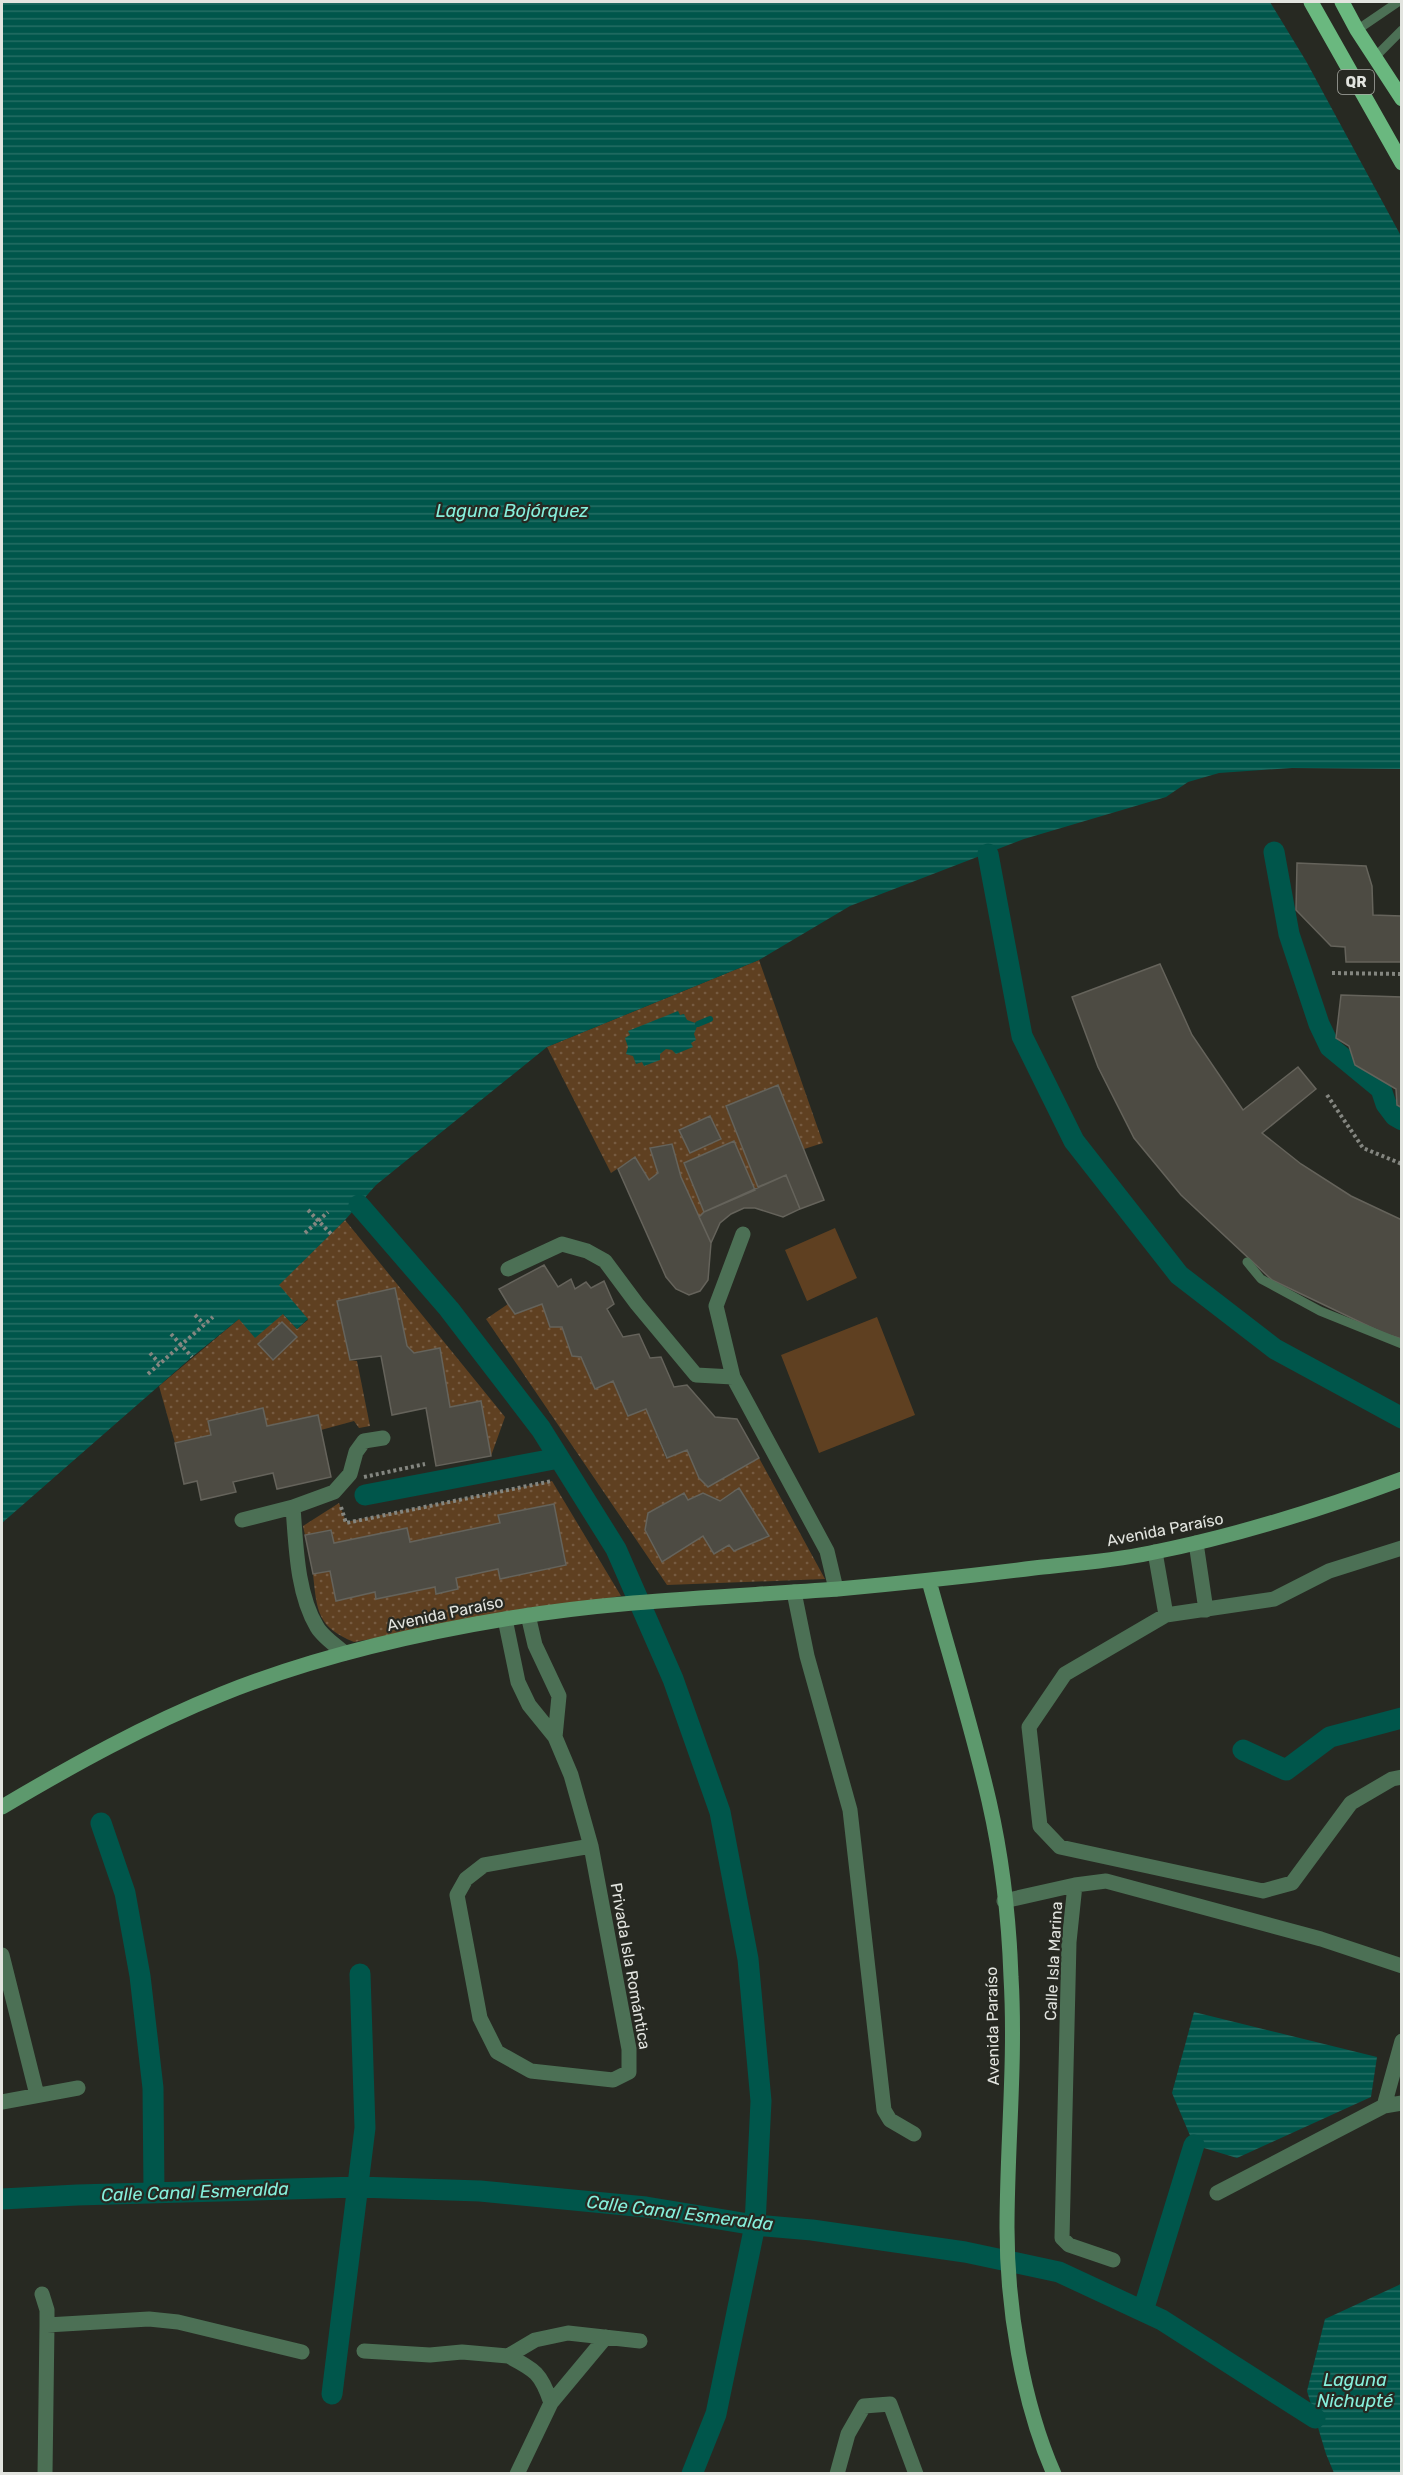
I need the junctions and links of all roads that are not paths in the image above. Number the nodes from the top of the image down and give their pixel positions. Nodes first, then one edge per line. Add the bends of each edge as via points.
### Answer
1 (1311, 2) edge
2 (1342, 2) edge
3 (1398, 2) edge
4 (1357, 30) junction
5 (1401, 30) edge
6 (1374, 58) junction
7 (1401, 99) edge
8 (1401, 163) edge
9 (742, 1234) dead end
10 (1247, 1262) dead end
11 (508, 1269) dead end
12 (1401, 1344) edge
13 (733, 1377) junction
14 (383, 1438) dead end
15 (1401, 1479) edge
16 (293, 1507) junction
17 (242, 1520) dead end
18 (1196, 1543) junction
19 (1401, 1548) edge
20 (1155, 1552) junction
21 (929, 1581) junction
22 (836, 1589) junction
23 (794, 1592) junction
24 (1206, 1610) junction
25 (528, 1615) junction
26 (1166, 1616) junction
27 (505, 1619) junction
28 (345, 1653) junction
29 (555, 1737) junction
30 (1401, 1777) edge
31 (2, 1808) edge
32 (591, 1846) junction
33 (1075, 1885) junction
34 (1004, 1901) junction
35 (2, 1955) edge
36 (1401, 1966) edge
37 (1401, 2041) edge
38 (1399, 2069) edge
39 (78, 2088) dead end
40 (37, 2095) junction
41 (2, 2102) edge
42 (1401, 2103) edge
43 (1384, 2106) junction
44 (914, 2134) dead end
45 (1217, 2193) dead end
46 (1113, 2260) dead end
47 (42, 2294) dead end
48 (47, 2325) junction
49 (606, 2337) junction
50 (640, 2341) dead end
51 (364, 2350) dead end
52 (302, 2352) dead end
53 (508, 2356) junction
54 (551, 2403) junction
55 (45, 2474) edge
56 (517, 2474) edge
57 (837, 2474) edge
58 (916, 2474) edge
59 (1054, 2474) edge

1 - 8 main road, QR
2 - 4 main road, QR
3 - 4 lane
4 - 6 main road, QR
5 - 6 lane
6 - 7 main road, QR
9 - 13 street via 716,1306
10 - 12 lane via 1261,1279 1320,1311
11 - 13 street via 562,1244 587,1251 605,1261 696,1375
13 - 22 street via 827,1551
14 - 16 street via 364,1441 356,1452 350,1474 334,1492
15 - 18 street, Avenida Paraíso via 1335,1504
16 - 17 street
16 - 28 street via 305,1600 318,1629
18 - 20 street, Avenida Paraíso
18 - 24 street
19 - 24 street via 1329,1571 1274,1599
20 - 21 street, Avenida Paraíso
20 - 26 street
21 - 22 street, Avenida Paraíso
21 - 34 street, Avenida Paraíso via 989,1802
22 - 23 street, Avenida Paraíso
23 - 25 street, Avenida Paraíso
23 - 44 street via 807,1656 850,1810 884,2110 890,2120
24 - 26 street
25 - 27 street, Avenida Paraíso
25 - 29 street, Privada Isla Romántica via 535,1644 559,1696
26 - 30 street via 1065,1674 1029,1727 1040,1826 1060,1847 1263,1892 1292,1883 1351,1803
27 - 28 street, Avenida Paraíso
27 - 29 street, Privada Isla Romántica via 518,1682 529,1705
28 - 31 street, Avenida Paraíso via 240,1687 157,1723 73,1764
29 - 32 street, Privada Isla Romántica via 571,1775
32 - 32 street, Privada Isla Romántica via 629,2049 629,2072 612,2080 531,2071 497,2052 480,2018 457,1895 466,1879 484,1865
33 - 34 street
33 - 36 street, Calle Isla Marina via 1106,1881 1322,1939
33 - 46 street, Calle Isla Marina via 1069,1942 1062,2238 1069,2245
34 - 59 street, Avenida Paraíso via 1013,2053 1007,2230 1010,2290 1032,2406
35 - 40 street
37 - 38 street
38 - 43 street
39 - 40 street
40 - 41 street
42 - 43 street
43 - 45 street
47 - 48 street
48 - 52 street via 149,2319 178,2322
48 - 55 street
49 - 50 street
49 - 53 street via 568,2333 535,2340
49 - 54 street
51 - 53 street
53 - 54 street via 532,2369 544,2383
54 - 56 street
57 - 58 street via 848,2434 864,2406 890,2404

